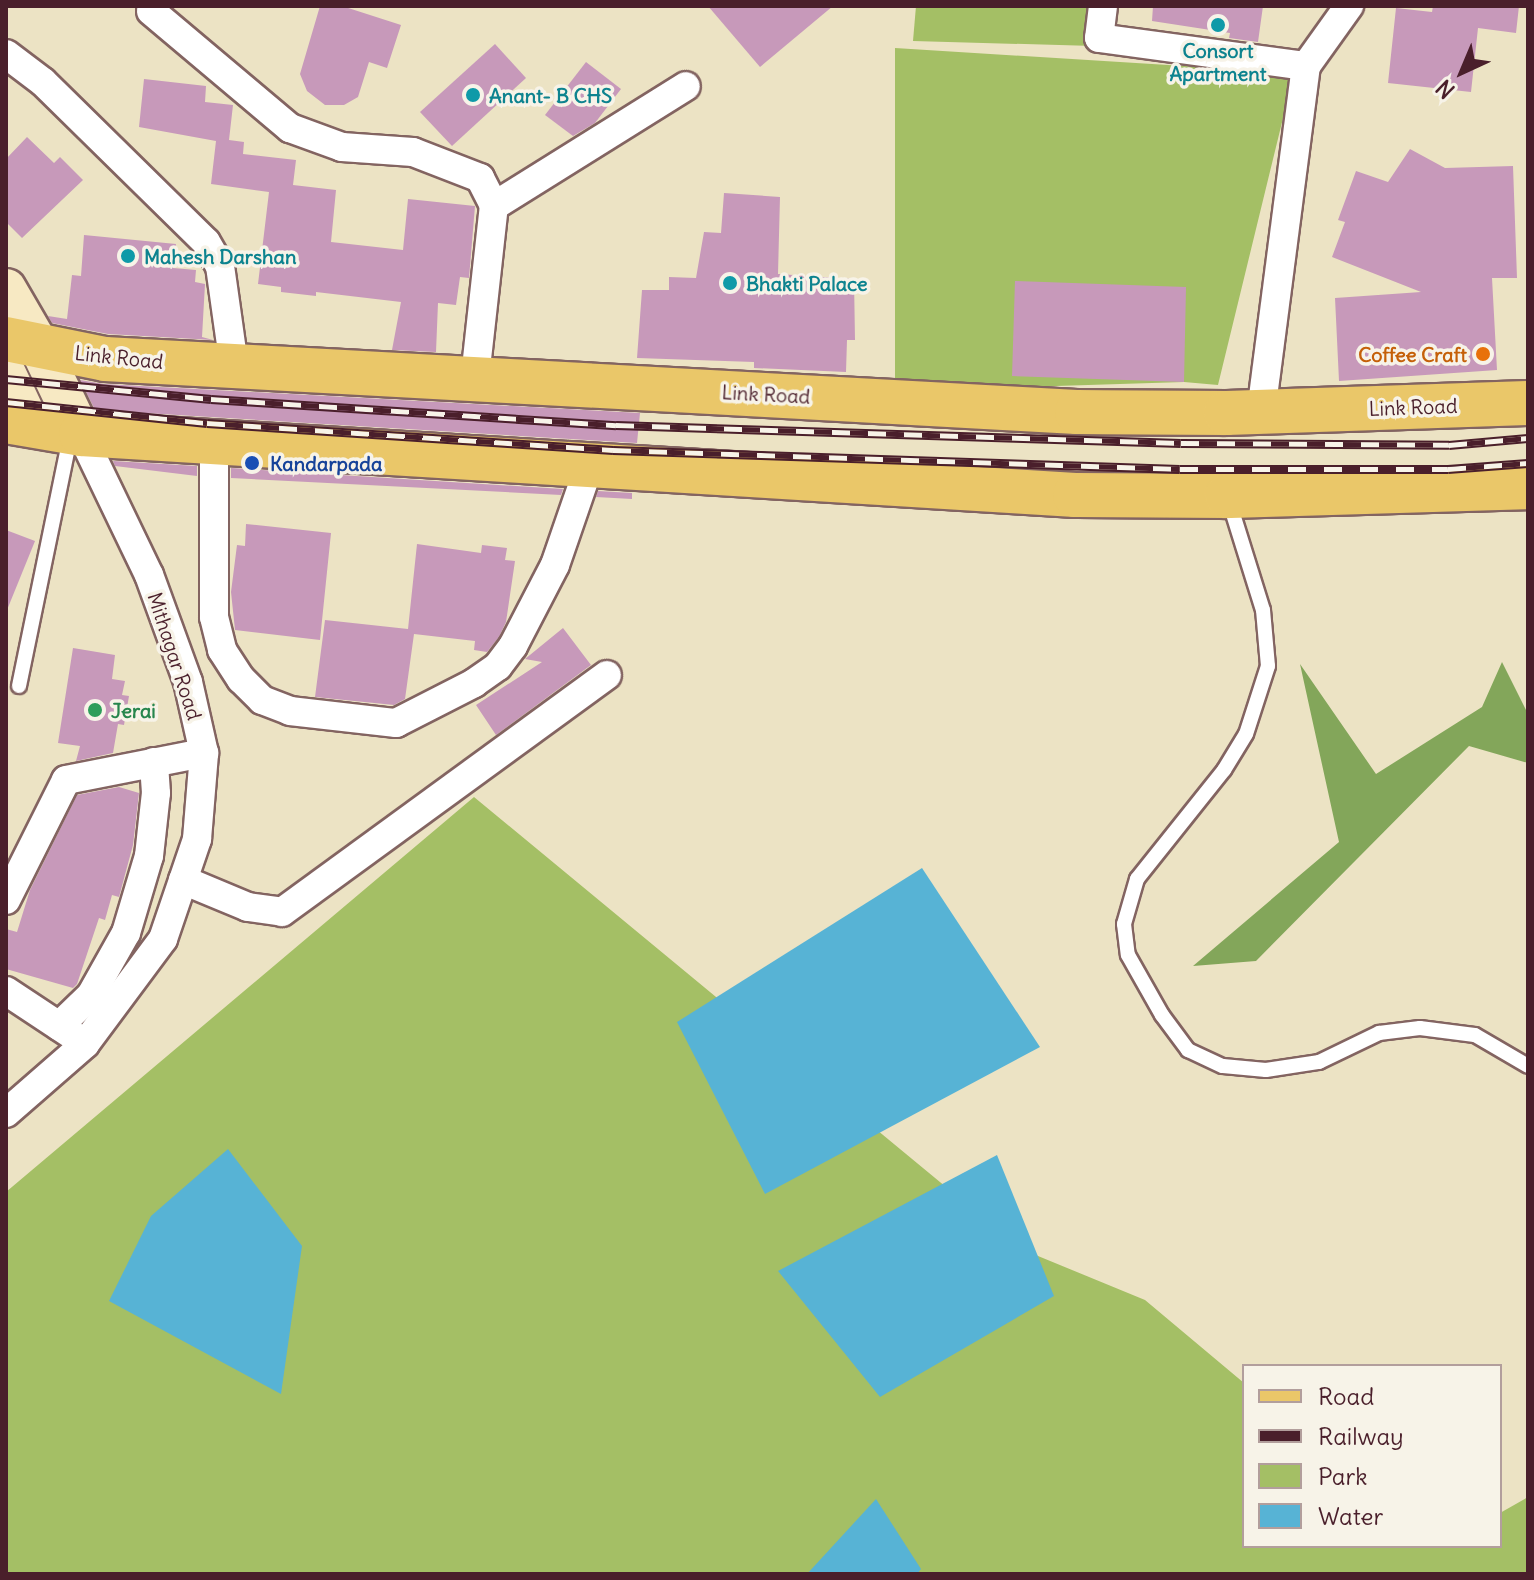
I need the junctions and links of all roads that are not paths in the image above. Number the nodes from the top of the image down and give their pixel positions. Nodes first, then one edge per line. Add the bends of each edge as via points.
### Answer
1 (1103, 6) edge
2 (1349, 6) edge
3 (151, 11) dead end
4 (6, 54) edge
5 (1306, 66) junction
6 (686, 86) dead end
7 (494, 206) junction
8 (6, 289) edge
9 (22, 343) edge
10 (234, 365) junction
11 (6, 374) edge
12 (475, 377) junction
13 (1528, 403) edge
14 (1261, 412) junction
15 (47, 428) edge
16 (214, 442) junction
17 (589, 466) junction
18 (1528, 487) edge
19 (1227, 496) junction
20 (607, 675) dead end
21 (19, 686) dead end
22 (204, 753) junction
23 (154, 762) junction
24 (183, 880) junction
25 (6, 900) edge
26 (6, 991) edge
27 (59, 1026) junction
28 (85, 1044) junction
29 (1528, 1066) edge
30 (6, 1113) edge

1 - 5 street via 1099,38
2 - 5 street
3 - 7 street via 290,128 342,147 413,152 480,178
4 - 10 street via 43,82 206,242 220,266
5 - 14 street
6 - 7 street
7 - 12 street
8 - 9 main road
9 - 10 main road, Link Road via 105,359
9 - 15 main road
10 - 12 main road, Link Road
11 - 15 main road
12 - 14 main road, Link Road via 1077,412
13 - 14 main road, Link Road
15 - 16 main road
15 - 21 lane
15 - 22 street, Mithagar Road via 149,575 188,682
16 - 17 main road
16 - 17 street via 214,617 228,660 262,700 290,711 396,723 498,666 555,565
17 - 19 main road via 1075,495
18 - 19 main road
19 - 29 lane via 1263,610 1268,666 1246,734 1224,770 1137,879 1124,924 1128,955 1188,1050 1223,1066 1266,1070 1319,1062 1379,1033 1420,1028 1475,1035
20 - 24 street via 282,912 248,907
22 - 23 street
22 - 24 street, Mithagar Road via 197,839
23 - 25 street via 61,784
23 - 27 street via 149,856 126,933 91,995
24 - 28 street, Mithagar Road via 163,939
26 - 27 street
27 - 28 street
28 - 30 street, Mithagar Road

